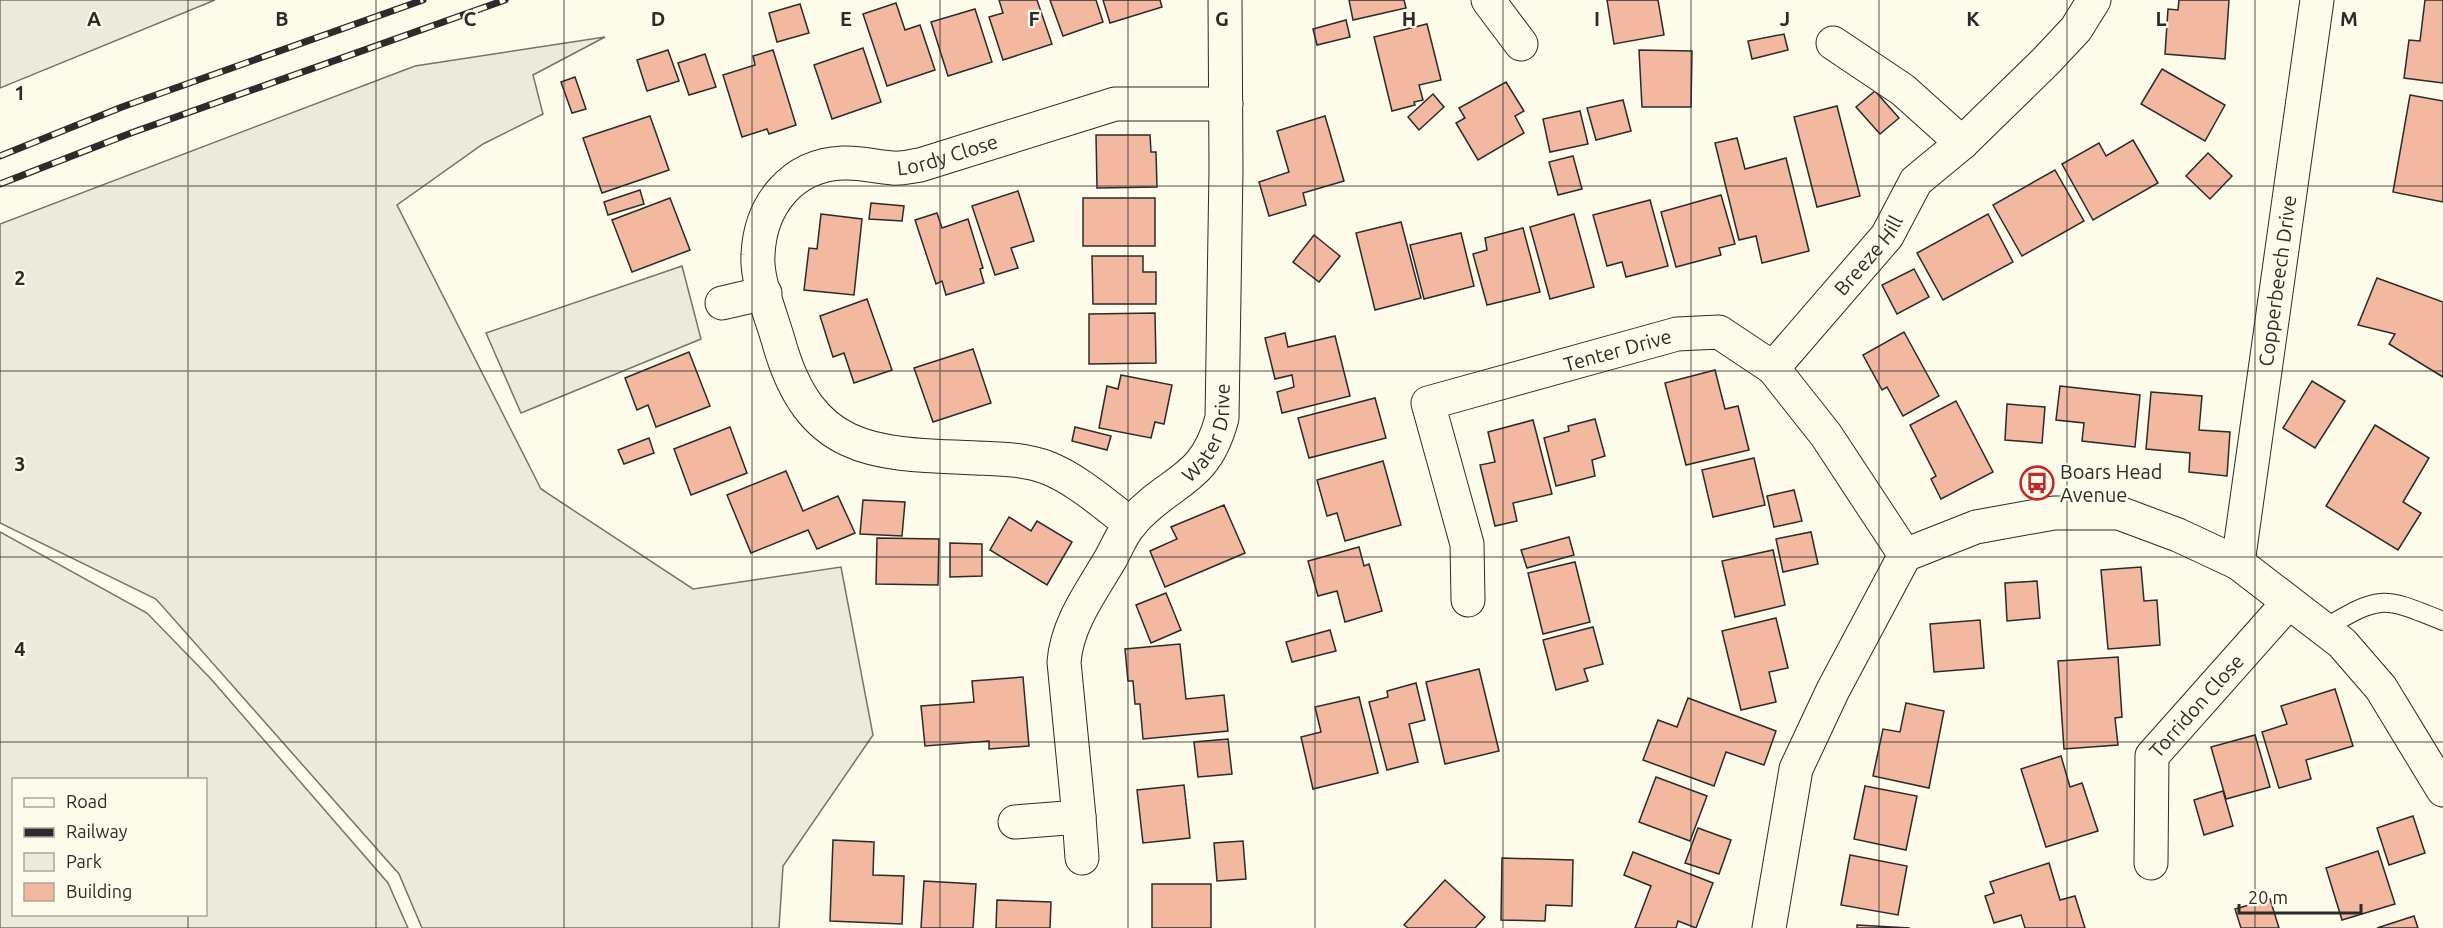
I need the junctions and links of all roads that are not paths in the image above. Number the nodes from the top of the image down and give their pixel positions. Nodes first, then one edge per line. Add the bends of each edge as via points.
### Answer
1 (1225, 0) edge
2 (1488, 0) edge
3 (2094, 0) edge
4 (2317, 0) edge
5 (1833, 43) dead end
6 (1521, 44) dead end
7 (1227, 104) junction
8 (1962, 143) junction
9 (765, 293) junction
10 (722, 303) dead end
11 (1773, 368) junction
12 (1131, 524) junction
13 (1905, 555) junction
14 (2238, 563) junction
15 (1468, 600) dead end
16 (2289, 603) junction
17 (2443, 621) edge
18 (2323, 629) junction
19 (2443, 790) edge
20 (1079, 817) junction
21 (1015, 822) dead end
22 (1082, 858) dead end
23 (2151, 862) dead end
24 (1769, 928) edge

1 - 7 street, Water Drive
2 - 6 street
3 - 8 street, Breeze Hill via 2076,29
4 - 14 street, Copperbeech Drive
5 - 8 street via 1903,90
7 - 9 street, Lordy Close via 1115,104 920,165 895,169 843,163 818,167 794,178 776,195 764,216 757,260
7 - 12 street, Water Drive via 1222,417 1217,439 1207,458 1187,479 1158,498
8 - 11 street, Breeze Hill via 1916,181 1887,236
9 - 10 street
9 - 12 street, Lordy Close via 788,374 803,401 830,428 862,447 894,454 1016,460 1048,468
11 - 13 street, Tenter Drive via 1826,435
11 - 15 street, Tenter Drive via 1719,332 1677,334 1428,404 1467,544
12 - 20 street, Water Drive via 1073,623 1066,643 1064,662
13 - 14 street via 1976,527 2054,513 2119,513
13 - 24 street via 1796,769
14 - 16 street
16 - 18 street
16 - 23 street, Torridon Close via 2152,756
17 - 18 lane via 2387,600 2363,606
18 - 19 street via 2343,643 2381,688
20 - 21 street
20 - 22 street, Water Drive

